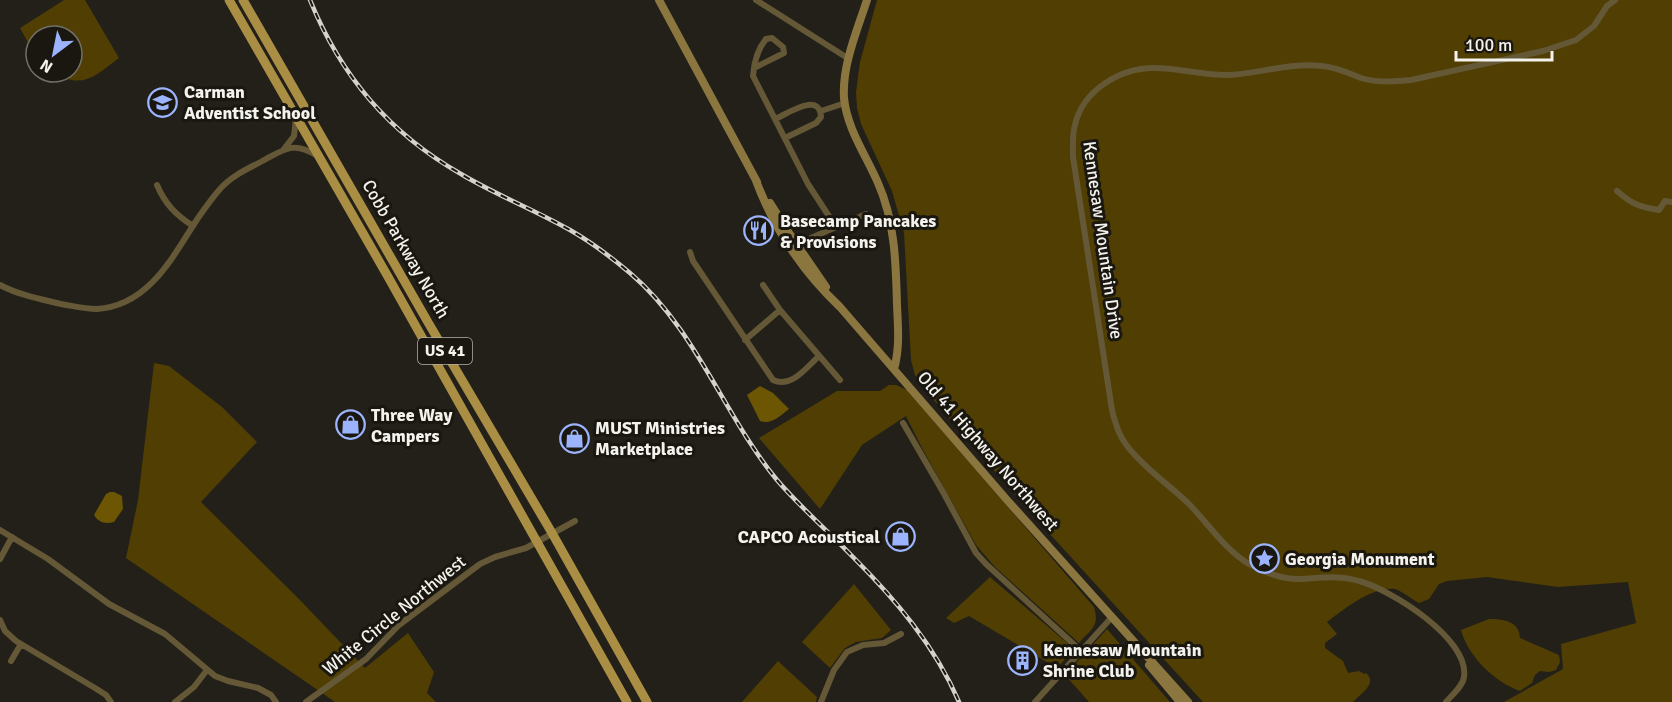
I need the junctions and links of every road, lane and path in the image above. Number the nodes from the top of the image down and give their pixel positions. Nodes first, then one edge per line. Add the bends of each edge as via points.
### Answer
1 (230, 0) edge
2 (243, 0) edge
3 (659, 0) edge
4 (756, 0) edge
5 (867, 0) edge
6 (1616, 0) edge
7 (849, 59) junction
8 (754, 68) junction
9 (845, 103) junction
10 (821, 111) junction
11 (296, 116) junction
12 (775, 119) junction
13 (785, 138) junction
14 (284, 149) junction
15 (319, 156) junction
16 (157, 185) dead end
17 (1617, 191) dead end
18 (1669, 202) edge
19 (866, 214) dead end
20 (193, 226) junction
21 (836, 227) junction
22 (811, 238) dead end
23 (690, 252) dead end
24 (0, 285) edge
25 (763, 285) dead end
26 (780, 310) junction
27 (745, 340) junction
28 (819, 356) junction
29 (894, 369) junction
30 (840, 380) dead end
31 (903, 423) dead end
32 (575, 521) dead end
33 (0, 530) edge
34 (552, 533) junction
35 (12, 537) junction
36 (536, 542) junction
37 (0, 559) edge
38 (1112, 617) junction
39 (0, 620) edge
40 (902, 634) dead end
41 (21, 644) junction
42 (1081, 651) junction
43 (11, 661) dead end
44 (207, 670) junction
45 (111, 702) edge
46 (175, 702) edge
47 (276, 702) edge
48 (306, 702) edge
49 (627, 702) edge
50 (648, 702) edge
51 (821, 702) edge
52 (1035, 702) edge
53 (1180, 702) edge
54 (1188, 702) edge
55 (1446, 702) edge

1 - 11 main road, Cobb Parkway North / US 41
2 - 34 main road, Cobb Parkway North / US 41
3 - 29 street, Old 41 Highway Northwest via 771,216 798,260
4 - 7 street
5 - 7 street
6 - 55 street, Kennesaw Mountain Drive via 1576,40 1544,51 1411,80 1373,81 1309,65 1224,75 1152,68 1122,74 1091,94 1074,126 1073,157 1117,431 1133,454 1248,563 1292,579 1342,577 1382,589 1447,636 1459,654 1464,677
7 - 9 street
8 - 8 street via 766,39 772,38 783,47 784,53
8 - 12 street via 753,76
9 - 10 street
9 - 29 street via 848,120 879,184 892,232 898,345
10 - 12 street via 809,104
10 - 13 street via 816,123
11 - 14 street via 294,136
11 - 15 main road, Cobb Parkway North / US 41
12 - 13 street
13 - 21 street
14 - 15 street via 303,148
14 - 20 street via 223,185
15 - 36 main road, Cobb Parkway North / US 41
16 - 20 street via 167,205
17 - 18 street via 1631,203 1652,209 1659,210
19 - 21 street
20 - 24 street via 151,285 118,305 78,307 19,294
21 - 22 street
23 - 27 street
25 - 26 street
26 - 27 street
26 - 28 street
27 - 28 street via 772,381 781,384 789,382
28 - 30 street
29 - 38 street, Old 41 Highway Northwest
31 - 42 street via 976,553
32 - 34 street, White Circle Northwest
33 - 35 street
34 - 36 street, White Circle Northwest
34 - 50 main road, Cobb Parkway North / US 41
35 - 37 street
35 - 44 street via 109,604 165,634
36 - 48 street, White Circle Northwest via 480,564 399,625 366,659
36 - 49 main road, Cobb Parkway North / US 41
38 - 42 street
38 - 53 street, Old 41 Highway Northwest
38 - 54 street, Old 41 Highway Northwest
39 - 41 street via 5,631
40 - 51 street via 847,652 834,670
41 - 43 street
41 - 45 street via 106,695
42 - 52 street
44 - 46 street
44 - 47 street via 222,680 258,688

